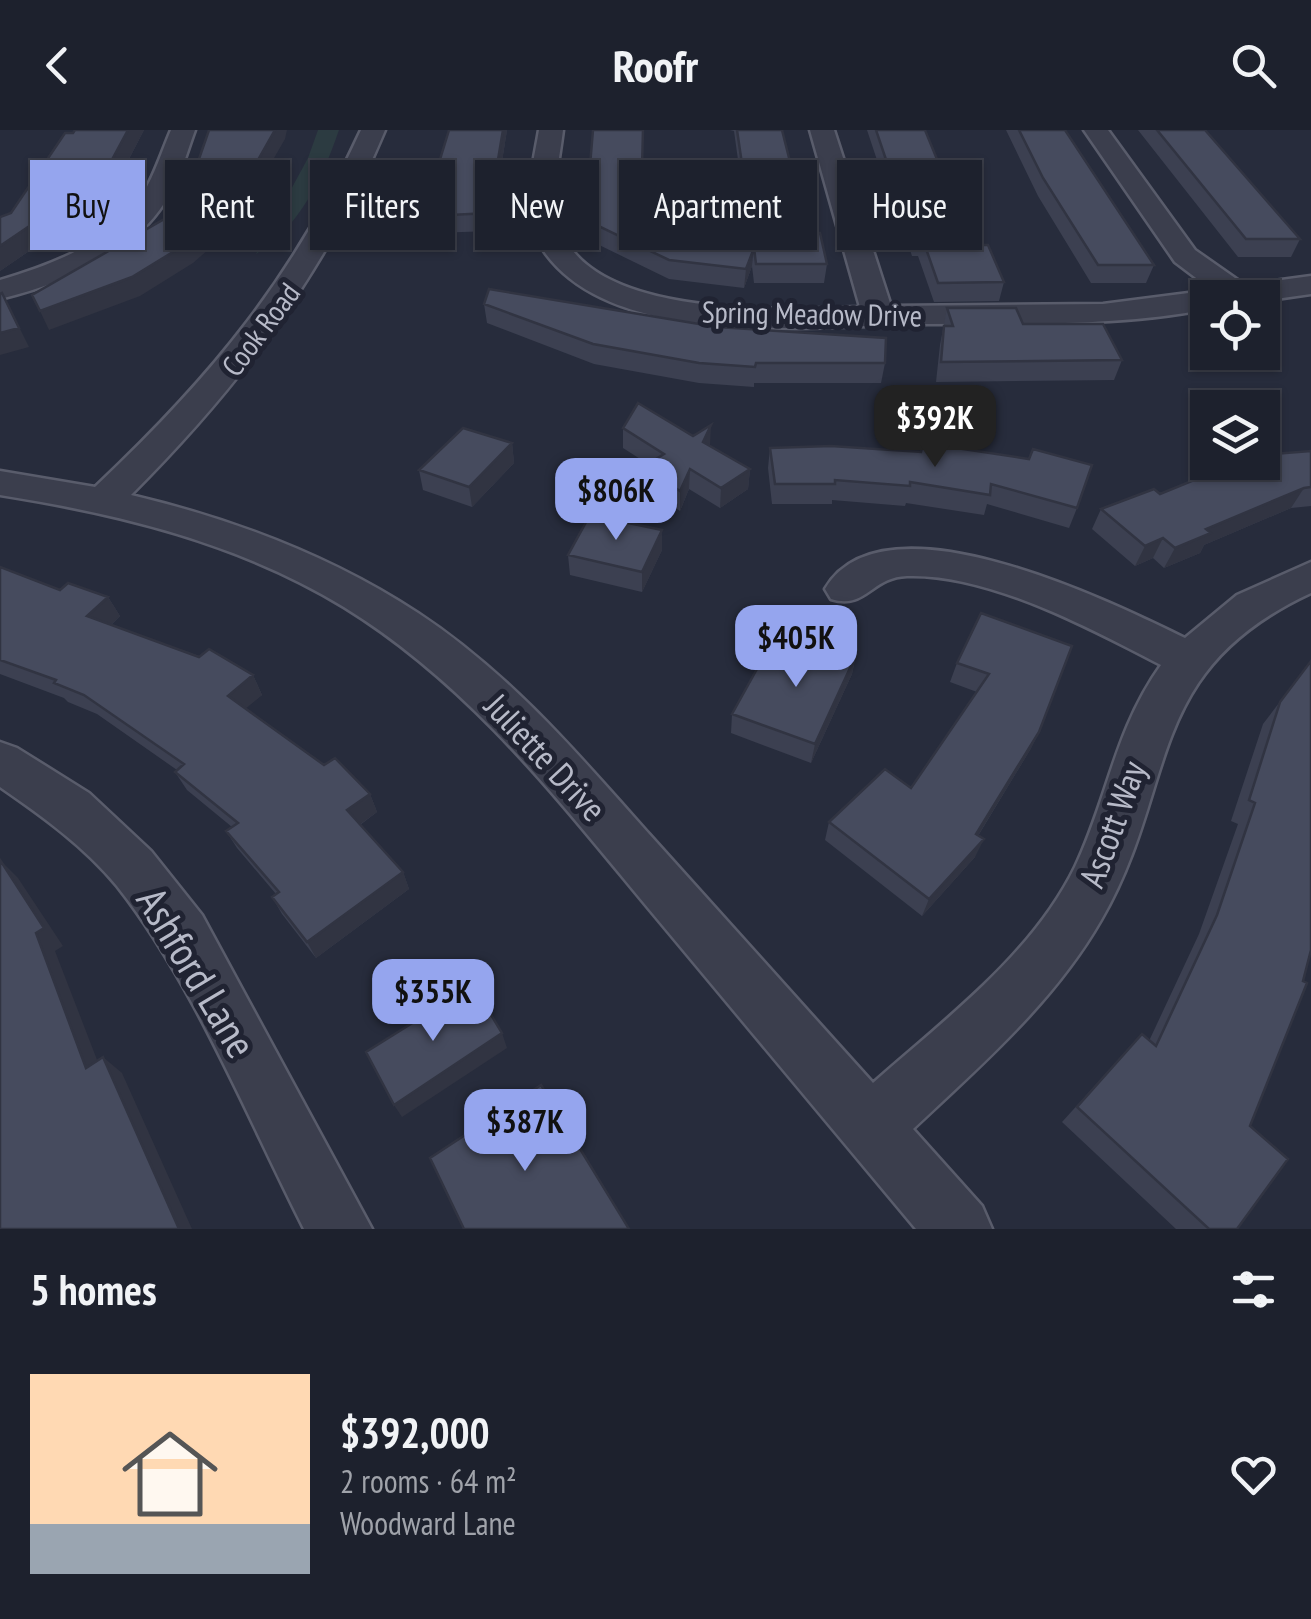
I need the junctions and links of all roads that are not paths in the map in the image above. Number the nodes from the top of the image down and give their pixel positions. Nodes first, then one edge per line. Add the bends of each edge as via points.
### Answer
1 (183, 130) edge
2 (373, 130) edge
3 (551, 130) edge
4 (822, 130) edge
5 (1096, 130) edge
6 (1205, 280) edge
7 (1311, 284) edge
8 (1280, 288) edge
9 (0, 290) edge
10 (1190, 302) edge
11 (878, 316) junction
12 (0, 483) edge
13 (105, 499) junction
14 (1311, 576) edge
15 (846, 589) dead end
16 (1188, 659) junction
17 (0, 762) edge
18 (871, 1126) junction
19 (339, 1229) edge
20 (959, 1229) edge

1 - 9 street via 155,198 127,230 81,259
2 - 13 street, Cook Road via 327,234 280,306 182,426
3 - 11 street, Spring Meadow Drive via 546,232 571,265 621,296 734,317
4 - 11 street
5 - 6 street
7 - 8 street, Spring Meadow Drive
10 - 11 street, Spring Meadow Drive via 1120,312
12 - 13 street, Juliette Drive
13 - 18 street, Juliette Drive via 230,536 333,581 472,677 539,743
14 - 16 street, Ascott Way via 1241,610
15 - 16 street via 872,567 934,566 1043,592
16 - 18 street, Ascott Way via 1158,704 1108,852 1083,903 998,1008
17 - 19 street, Ashford Lane via 70,808 133,867 183,933
18 - 20 street, Juliette Drive

